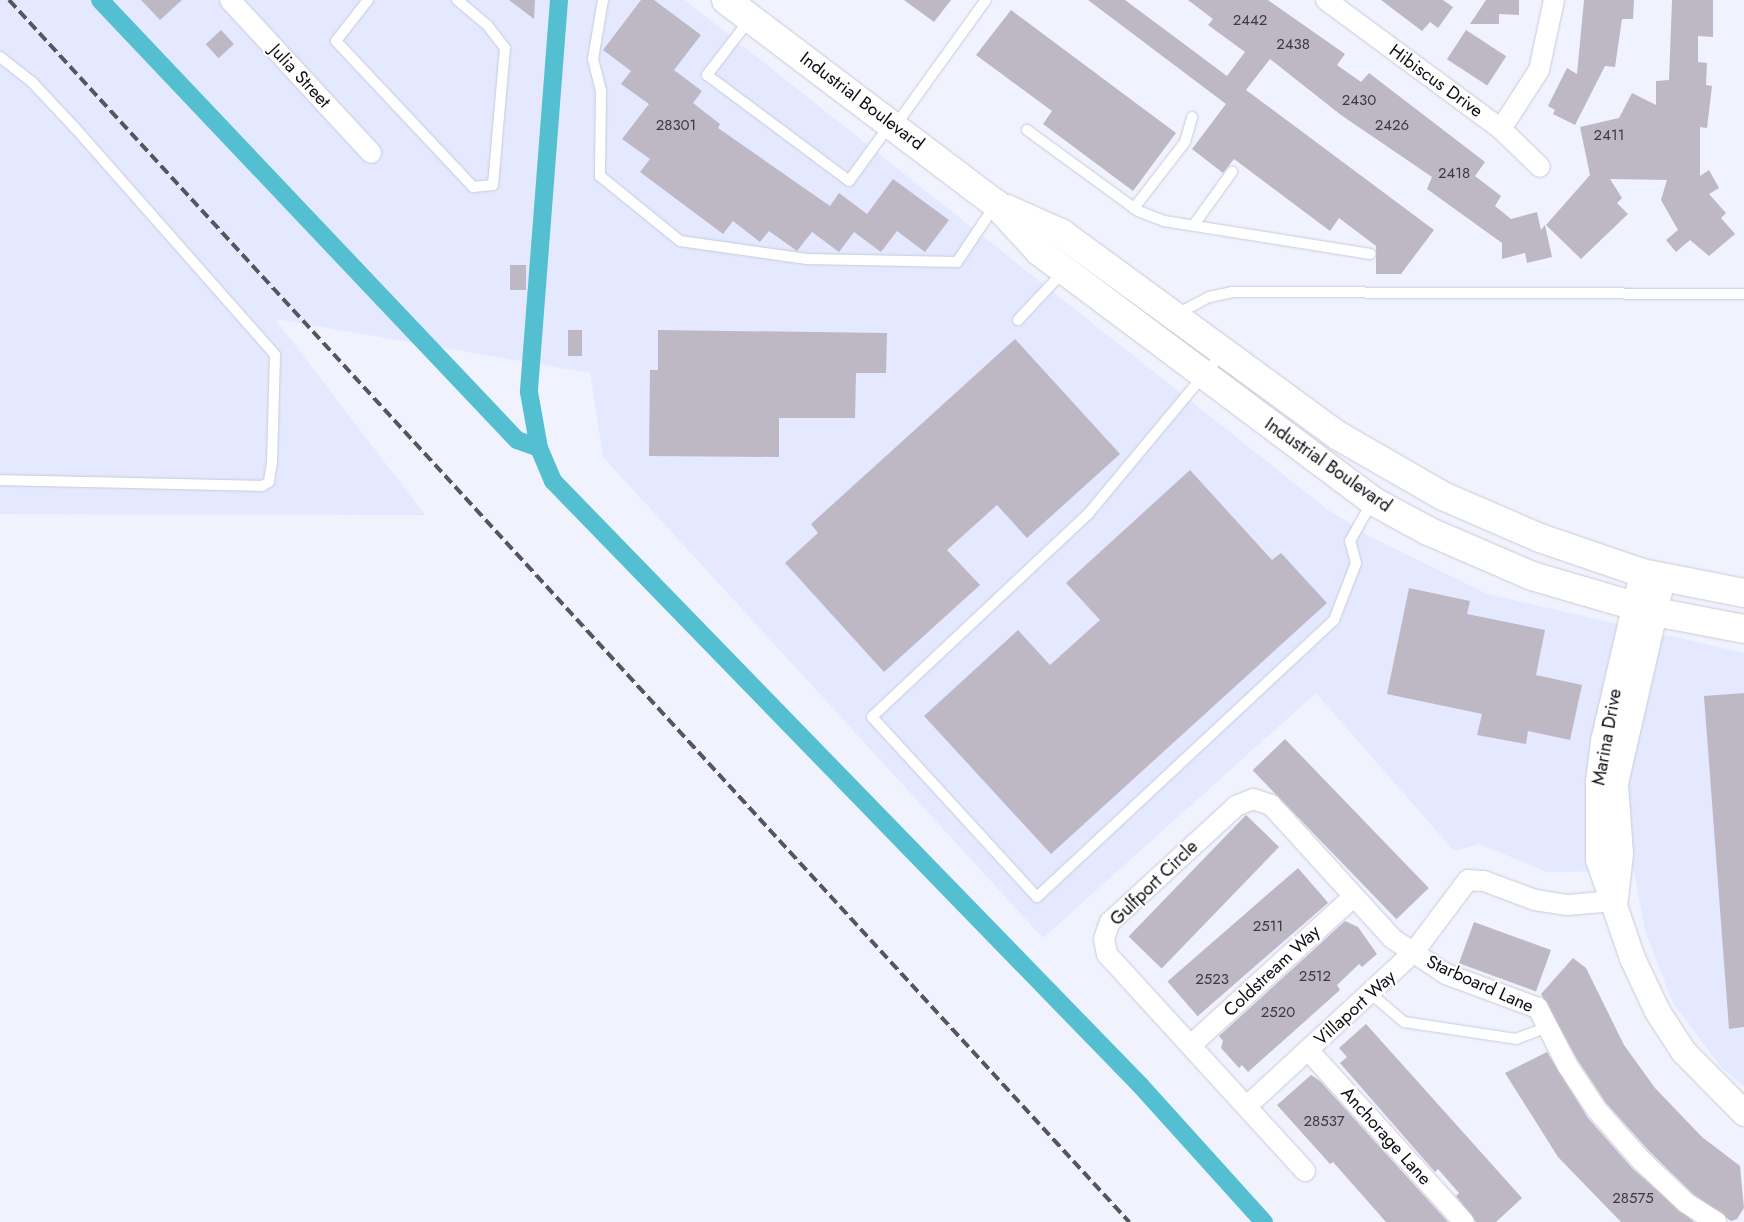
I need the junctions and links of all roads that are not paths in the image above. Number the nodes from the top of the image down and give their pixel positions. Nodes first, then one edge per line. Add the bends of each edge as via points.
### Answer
1 (230, 0) edge
2 (368, 0) edge
3 (456, 0) edge
4 (604, 0) edge
5 (726, 0) edge
6 (986, 0) edge
7 (1326, 0) edge
8 (1554, 0) edge
9 (751, 18) junction
10 (0, 57) edge
11 (1192, 117) dead end
12 (893, 124) junction
13 (1501, 129) junction
14 (1027, 130) dead end
15 (371, 153) dead end
16 (1540, 167) dead end
17 (1232, 172) dead end
18 (996, 204) junction
19 (1134, 208) junction
20 (1192, 226) junction
21 (1370, 254) dead end
22 (1065, 270) junction
23 (1744, 294) edge
24 (1174, 316) junction
25 (1018, 320) dead end
26 (1224, 352) junction
27 (1203, 374) junction
28 (0, 480) edge
29 (1373, 501) junction
30 (1652, 575) junction
31 (1744, 593) edge
32 (1645, 609) junction
33 (1744, 629) edge
34 (1353, 897) junction
35 (1614, 901) junction
36 (1413, 953) junction
37 (1370, 993) junction
38 (1548, 1027) junction
39 (1191, 1045) junction
40 (1308, 1050) junction
41 (1247, 1106) junction
42 (1744, 1113) edge
43 (1305, 1171) dead end
44 (1464, 1222) edge
45 (1716, 1222) edge

1 - 15 street, Julia Street
2 - 3 lane via 336,41 473,186 493,185 505,48 487,25
4 - 18 lane via 593,58 601,90 600,176 680,241 807,259 957,262
5 - 9 main road, Industrial Boulevard
6 - 12 lane
7 - 13 street, Hibiscus Drive
8 - 13 street via 1539,70
9 - 12 main road, Industrial Boulevard
9 - 12 lane via 707,75 849,181
10 - 28 lane via 69,122 275,355 272,462 269,482 262,486
11 - 19 lane via 1185,142
12 - 18 main road, Industrial Boulevard
13 - 16 street, Hibiscus Drive
14 - 19 lane
17 - 20 lane
18 - 22 main road, Industrial Boulevard via 1040,252
18 - 24 main road, Industrial Boulevard via 1061,233
19 - 20 lane
20 - 21 lane
22 - 25 lane
22 - 27 main road, Industrial Boulevard
23 - 24 lane via 1232,292 1209,297
24 - 26 main road, Industrial Boulevard
26 - 27 lane
26 - 30 main road, Industrial Boulevard via 1338,435 1443,496 1540,538
27 - 29 main road, Industrial Boulevard
27 - 29 lane via 1088,514 872,717 1037,898 1334,620 1356,563 1350,541
29 - 32 main road, Industrial Boulevard via 1505,566
30 - 31 main road, Industrial Boulevard
30 - 32 street, Marina Drive
32 - 33 main road, Industrial Boulevard
32 - 35 street, Marina Drive via 1615,783 1620,853
34 - 36 street, Gulfport Circle
34 - 39 street, Coldstream Way
34 - 39 street, Gulfport Circle via 1271,805 1253,799 1236,806 1116,916 1104,939 1107,954
35 - 36 street, Villaport Way via 1568,904 1536,900 1472,879 1456,893
35 - 42 street, Marina Drive via 1632,958 1657,1011 1683,1051
36 - 37 street, Villaport Way
36 - 38 street, Starboard Lane via 1446,974 1538,1008
37 - 38 lane via 1404,1022 1516,1038
37 - 40 street, Villaport Way
38 - 45 street, Starboard Lane via 1597,1110 1641,1160 1686,1202
39 - 41 street, Gulfport Circle
40 - 41 street, Villaport Way
40 - 44 street, Anchorage Lane
41 - 43 street, Gulfport Circle

